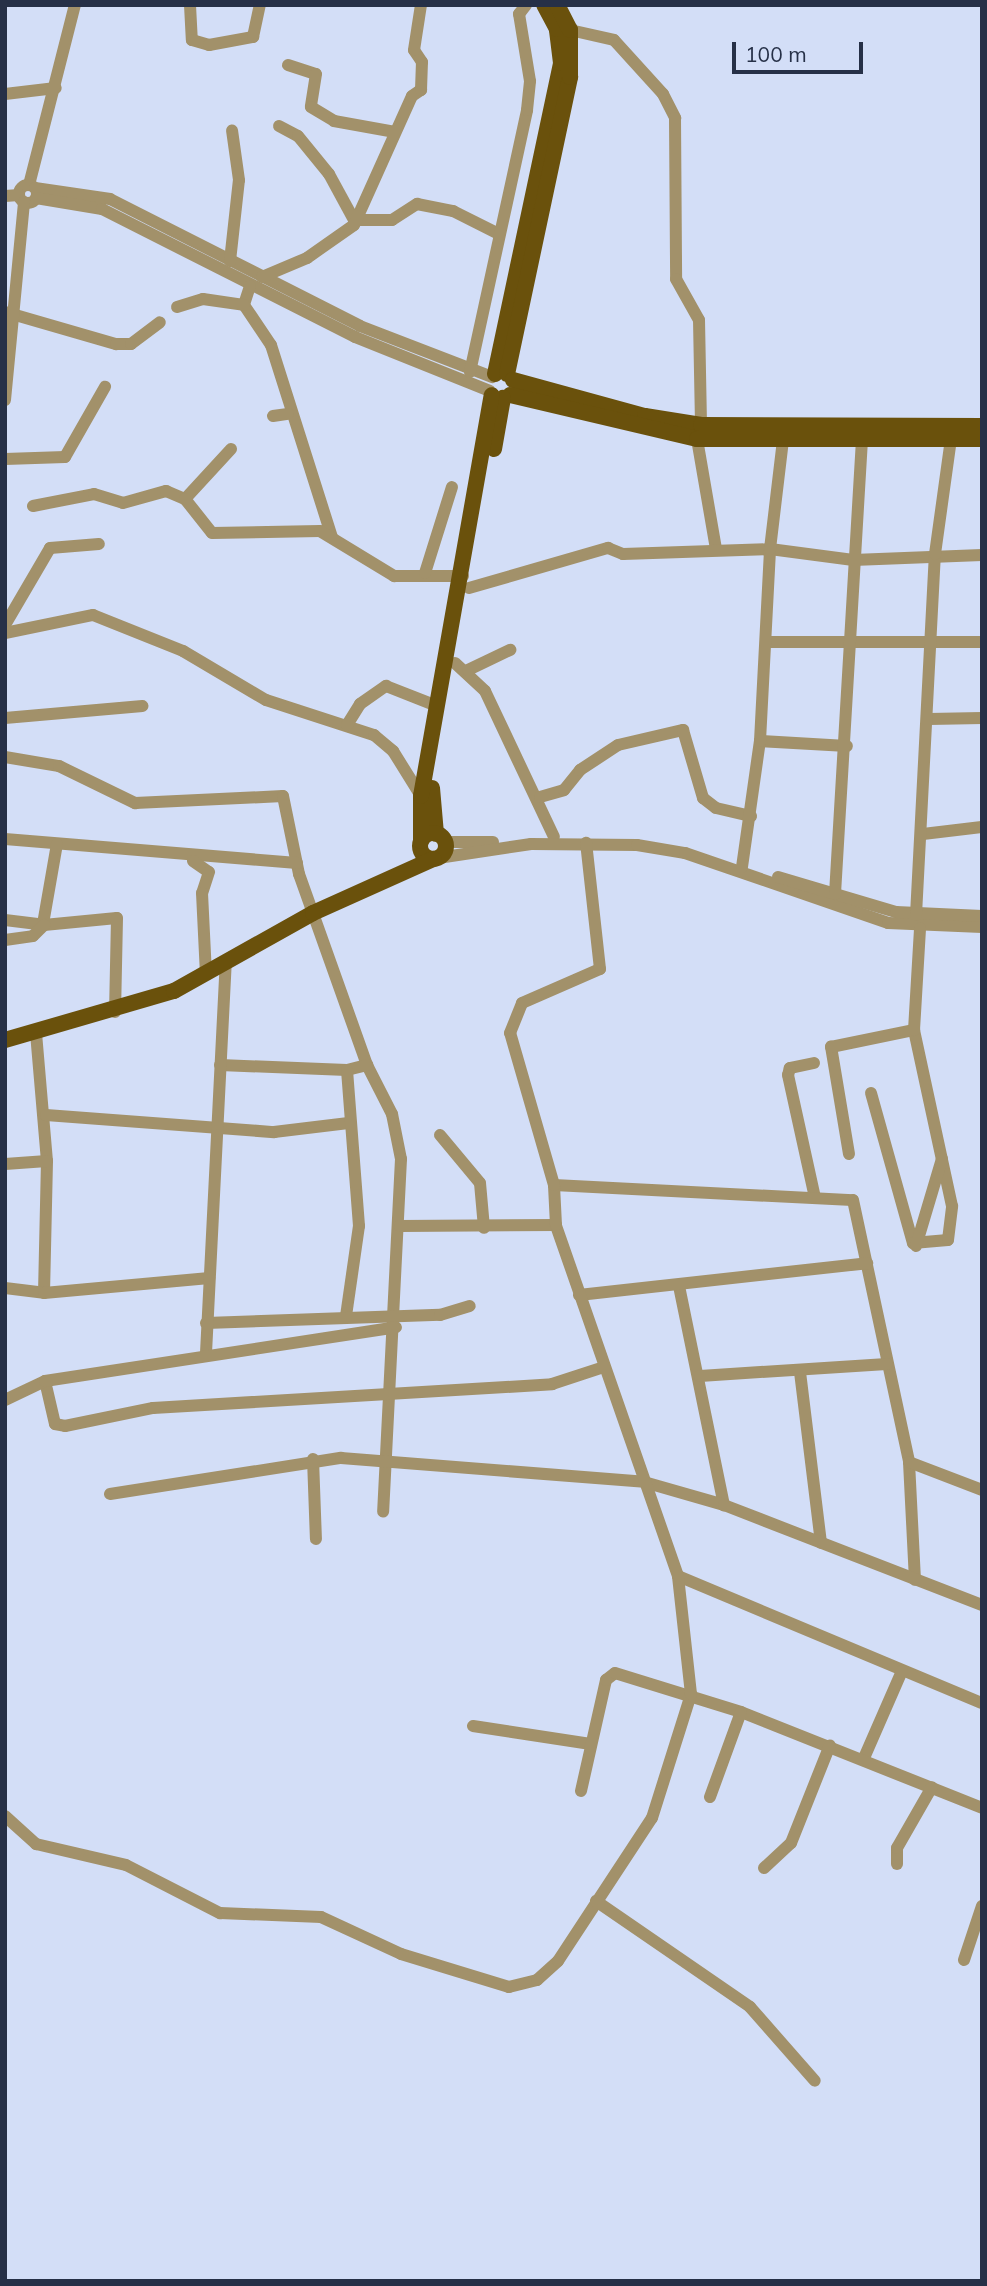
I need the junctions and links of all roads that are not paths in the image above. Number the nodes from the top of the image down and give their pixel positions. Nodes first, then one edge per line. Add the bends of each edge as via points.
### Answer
1 (75, 5) edge
2 (190, 5) edge
3 (260, 5) edge
4 (421, 5) edge
5 (526, 5) edge
6 (544, 5) edge
7 (557, 5) edge
8 (570, 30) junction
9 (288, 65) dead end
10 (56, 88) junction
11 (5, 94) edge
12 (279, 126) dead end
13 (232, 130) dead end
14 (395, 132) junction
15 (29, 194) junction
16 (5, 196) edge
17 (354, 220) junction
18 (499, 234) junction
19 (230, 261) junction
20 (262, 277) junction
21 (250, 286) junction
22 (244, 305) junction
23 (177, 307) dead end
24 (10, 314) edge
25 (160, 322) dead end
26 (470, 372) junction
27 (500, 386) junction
28 (105, 387) dead end
29 (5, 400) edge
30 (288, 414) junction
31 (273, 416) dead end
32 (982, 426) edge
33 (699, 432) junction
34 (951, 439) junction
35 (982, 439) edge
36 (783, 440) junction
37 (862, 440) junction
38 (231, 449) dead end
39 (5, 459) edge
40 (452, 488) dead end
41 (185, 499) junction
42 (33, 506) dead end
43 (332, 537) junction
44 (99, 544) dead end
45 (769, 549) junction
46 (716, 550) junction
47 (935, 554) junction
48 (982, 555) edge
49 (853, 560) junction
50 (425, 573) junction
51 (466, 582) junction
52 (5, 625) edge
53 (5, 633) edge
54 (853, 640) junction
55 (935, 640) junction
56 (766, 642) junction
57 (982, 642) edge
58 (510, 650) dead end
59 (462, 666) junction
60 (142, 706) dead end
61 (437, 706) junction
62 (5, 718) edge
63 (982, 718) edge
64 (929, 719) junction
65 (347, 724) junction
66 (760, 741) junction
67 (847, 746) junction
68 (5, 757) edge
69 (421, 796) junction
70 (540, 797) junction
71 (751, 816) junction
72 (982, 827) edge
73 (923, 834) junction
74 (554, 837) junction
75 (440, 838) junction
76 (5, 839) edge
77 (586, 843) junction
78 (57, 844) junction
79 (428, 853) junction
80 (166, 854) junction
81 (297, 863) junction
82 (742, 867) junction
83 (835, 894) junction
84 (313, 913) junction
85 (916, 915) junction
86 (982, 916) edge
87 (5, 920) edge
88 (43, 924) junction
89 (920, 928) junction
90 (982, 928) edge
91 (5, 940) edge
92 (226, 964) junction
93 (206, 974) junction
94 (115, 1012) junction
95 (914, 1030) junction
96 (36, 1033) junction
97 (5, 1040) edge
98 (814, 1063) dead end
99 (220, 1065) junction
100 (367, 1065) junction
101 (347, 1070) junction
102 (871, 1093) dead end
103 (46, 1115) junction
104 (348, 1123) junction
105 (213, 1126) junction
106 (440, 1135) dead end
107 (849, 1154) dead end
108 (943, 1154) junction
109 (47, 1161) junction
110 (5, 1164) edge
111 (554, 1185) junction
112 (815, 1198) junction
113 (556, 1225) junction
114 (400, 1226) junction
115 (484, 1228) junction
116 (916, 1246) junction
117 (867, 1263) junction
118 (209, 1278) junction
119 (679, 1286) junction
120 (5, 1288) edge
121 (44, 1293) junction
122 (579, 1295) junction
123 (470, 1307) dead end
124 (346, 1316) junction
125 (396, 1321) junction
126 (206, 1323) junction
127 (206, 1353) junction
128 (887, 1364) junction
129 (604, 1367) junction
130 (800, 1372) junction
131 (700, 1376) junction
132 (45, 1381) junction
133 (393, 1393) junction
134 (5, 1400) edge
135 (313, 1459) junction
136 (909, 1462) junction
137 (387, 1464) junction
138 (644, 1482) junction
139 (982, 1490) edge
140 (110, 1494) dead end
141 (724, 1505) junction
142 (383, 1512) dead end
143 (316, 1539) dead end
144 (821, 1543) junction
145 (678, 1576) junction
146 (915, 1580) junction
147 (982, 1605) edge
148 (902, 1671) junction
149 (691, 1694) junction
150 (982, 1703) edge
151 (741, 1712) junction
152 (473, 1726) dead end
153 (591, 1744) junction
154 (830, 1745) junction
155 (864, 1758) junction
156 (932, 1787) junction
157 (581, 1791) dead end
158 (710, 1797) dead end
159 (982, 1808) edge
160 (5, 1816) edge
161 (897, 1864) dead end
162 (764, 1868) dead end
163 (596, 1901) junction
164 (982, 1906) edge
165 (964, 1960) dead end
166 (815, 2081) dead end

1 - 10 street
2 - 3 street via 192,40 209,45 253,37
4 - 14 street via 414,50 422,62 421,90
5 - 18 street via 519,14 530,82 527,110
6 - 27 main road via 557,29 561,63
7 - 8 main road
8 - 27 main road via 566,97
8 - 33 street via 614,40 663,93 675,118 676,279 699,320
9 - 14 street via 316,74 311,107 322,114
10 - 11 street
10 - 15 street
12 - 17 street via 298,136 329,174
13 - 19 street via 239,180
14 - 17 street
15 - 16 street
15 - 19 street via 110,199
15 - 21 street via 102,209
15 - 24 street
17 - 18 street via 380,223 402,208 426,205
17 - 20 street via 307,258
18 - 26 street
19 - 20 street
20 - 26 street
21 - 22 street
21 - 27 street
22 - 23 street via 203,299
22 - 30 street via 271,345
24 - 25 street via 123,344
24 - 29 street
26 - 27 street
27 - 33 main road
27 - 51 main road
28 - 39 street via 65,457
30 - 31 street
30 - 43 street
32 - 33 main road
33 - 36 main road
33 - 46 street
34 - 35 main road
34 - 37 main road
34 - 47 street
36 - 37 main road
36 - 45 street
37 - 49 street
38 - 41 street
40 - 50 street
41 - 42 street via 156,491 123,503 94,494
41 - 43 street via 212,533 320,531
43 - 50 street via 394,576
44 - 52 street via 50,548
45 - 46 street
45 - 49 street
45 - 56 street
46 - 51 street via 623,554 608,548
47 - 48 street
47 - 49 street
47 - 55 street
49 - 54 street
50 - 51 street
51 - 59 main road
51 - 61 main road
53 - 65 street via 87,613 183,651 266,700
54 - 55 street
54 - 56 street
54 - 67 street
55 - 57 street
55 - 64 street
56 - 66 street
58 - 59 street
59 - 70 street
59 - 75 main road via 433,781
60 - 62 street
61 - 65 street via 386,686 360,704
61 - 69 main road
63 - 64 street
64 - 73 street
65 - 69 street via 393,751
66 - 67 street
66 - 71 street
67 - 83 street
68 - 81 street via 59,766 135,803 283,796
69 - 79 main road
70 - 71 street via 564,790 618,745 683,730 703,797 716,808
70 - 74 street
71 - 82 street
72 - 73 street
73 - 85 street
74 - 75 street
74 - 82 street via 653,841
75 - 79 main road
75 - 79 main road
76 - 78 street
77 - 79 street
77 - 89 street via 685,853 852,913
77 - 111 street via 600,969 522,1003 510,1028
78 - 80 street
78 - 88 street
79 - 84 main road via 404,873
80 - 81 street
80 - 93 street via 206,865 209,872 202,893
81 - 84 street
82 - 83 street
83 - 85 street
84 - 92 main road
84 - 100 street
85 - 86 street
87 - 88 street
88 - 91 street via 33,936
88 - 94 street via 117,918
89 - 90 street
89 - 95 street
92 - 93 main road
92 - 99 street
93 - 94 main road
94 - 96 main road
95 - 107 street via 831,1046
95 - 108 street
96 - 97 main road
96 - 103 street
98 - 112 street via 790,1068 788,1075
99 - 101 street
99 - 105 street
100 - 101 street
100 - 114 street via 392,1114 401,1159
101 - 104 street
102 - 116 street via 902,1217
103 - 105 street
103 - 109 street
104 - 105 street via 274,1132
104 - 124 street via 359,1226
105 - 118 street
106 - 115 street via 480,1183
108 - 116 street
108 - 116 street via 952,1236
109 - 110 street
109 - 121 street
111 - 112 street
111 - 113 street
112 - 117 street via 853,1200
113 - 115 street
113 - 122 street
114 - 115 street
114 - 125 street
117 - 119 street
117 - 128 street
118 - 121 street
118 - 126 street
119 - 122 street
119 - 131 street
120 - 121 street
122 - 129 street
123 - 125 street
124 - 125 street
124 - 126 street
125 - 127 street
125 - 133 street
126 - 127 street
127 - 132 street
128 - 130 street
128 - 136 street
129 - 133 street via 552,1384
129 - 138 street
130 - 131 street
130 - 144 street
131 - 141 street
132 - 133 street via 55,1424 65,1426 153,1408
132 - 134 street
133 - 137 street
135 - 137 street
135 - 140 street via 247,1477
135 - 143 street
136 - 139 street
136 - 146 street
137 - 138 street
137 - 142 street
138 - 141 street
138 - 145 street
141 - 144 street
144 - 146 street
145 - 148 street
145 - 149 street
146 - 147 street
148 - 150 street
148 - 155 street
149 - 151 street
149 - 153 street via 609,1675
149 - 163 street via 652,1818
151 - 154 street
151 - 158 street
152 - 153 street
153 - 157 street
154 - 155 street
154 - 162 street via 791,1843
155 - 156 street
156 - 159 street
156 - 161 street via 897,1848
160 - 163 street via 36,1844 126,1865 220,1913 321,1917 401,1954 509,1987 537,1980 558,1961
163 - 166 street via 750,2007
164 - 165 street

